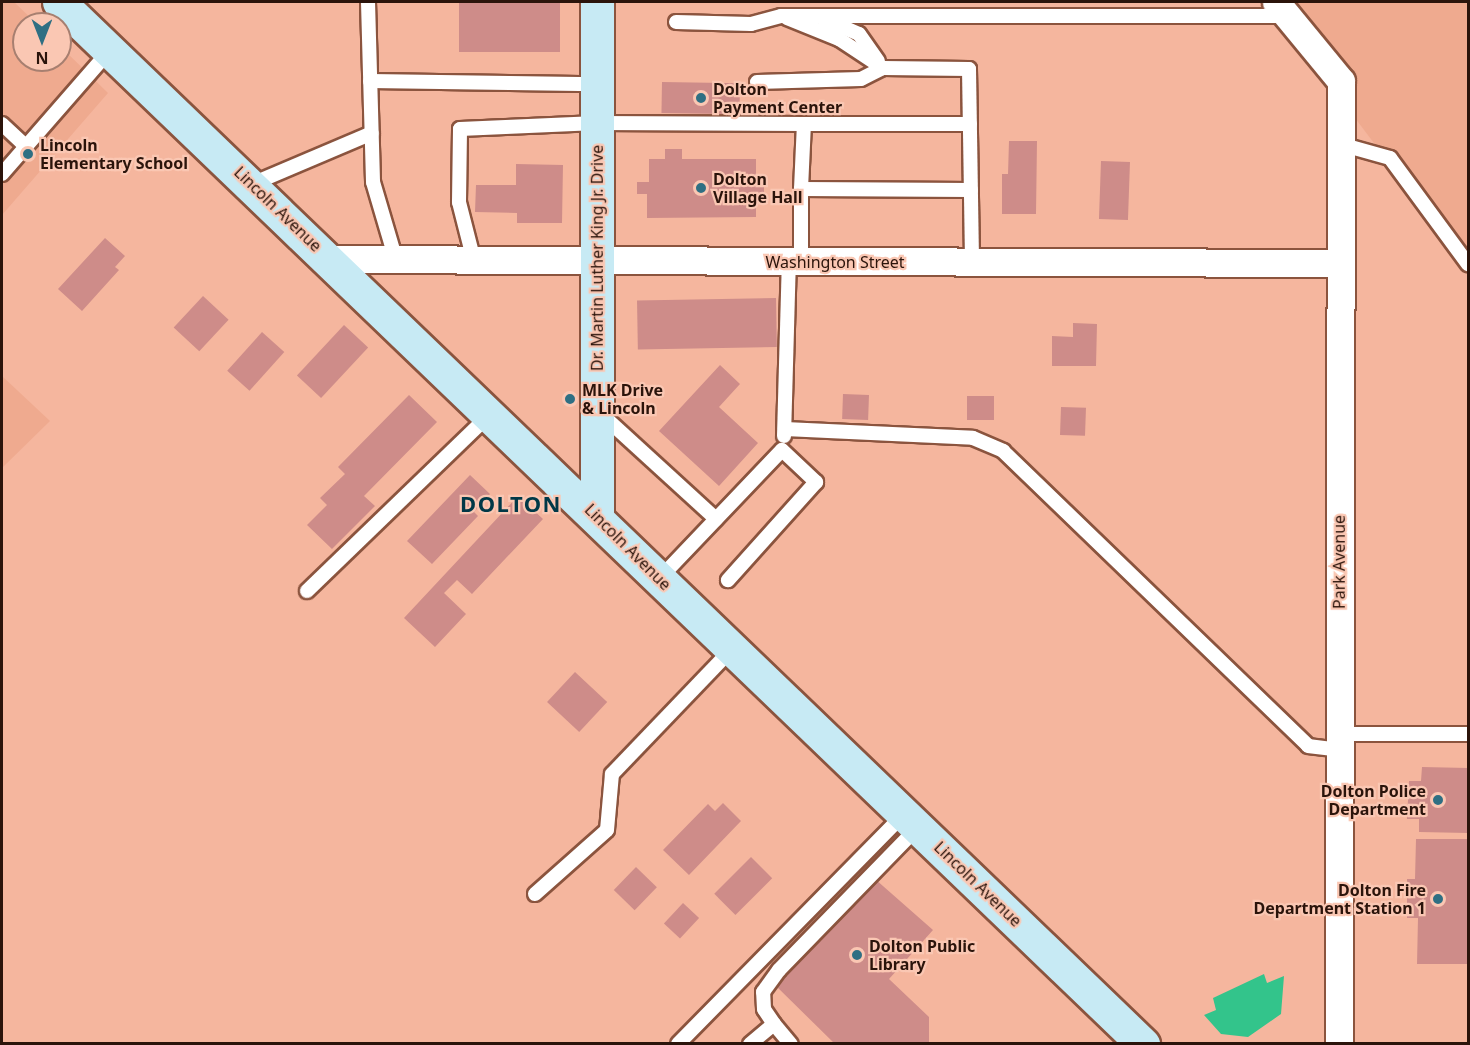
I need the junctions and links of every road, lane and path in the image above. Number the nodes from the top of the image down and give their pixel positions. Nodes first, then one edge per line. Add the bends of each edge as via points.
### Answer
1 (368, 2) edge
2 (597, 2) edge
3 (68, 6) edge
4 (1282, 9) edge
5 (782, 16) junction
6 (816, 16) junction
7 (676, 22) dead end
8 (110, 50) junction
9 (883, 68) junction
10 (370, 81) junction
11 (757, 82) dead end
12 (597, 84) junction
13 (597, 123) junction
14 (2, 124) edge
15 (804, 124) junction
16 (970, 124) junction
17 (372, 133) junction
18 (1340, 144) junction
19 (26, 146) junction
20 (2, 174) edge
21 (252, 184) junction
22 (801, 189) junction
23 (971, 190) junction
24 (330, 259) junction
25 (396, 260) junction
26 (474, 261) junction
27 (597, 262) junction
28 (795, 262) junction
29 (972, 263) junction
30 (1339, 263) junction
31 (1468, 264) edge
32 (597, 411) junction
33 (490, 414) junction
34 (785, 429) junction
35 (782, 450) junction
36 (597, 515) junction
37 (717, 519) junction
38 (658, 579) junction
39 (728, 580) dead end
40 (307, 591) dead end
41 (732, 649) junction
42 (1468, 734) edge
43 (1340, 742) junction
44 (911, 820) junction
45 (535, 894) dead end
46 (774, 1024) junction
47 (1142, 1043) edge
48 (678, 1044) edge
49 (750, 1044) edge
50 (790, 1044) edge
51 (1340, 1044) edge

1 - 10 lane
2 - 12 street, Dr. Martin Luther King Jr. Drive
3 - 8 street, Lincoln Avenue
4 - 6 lane
4 - 18 street, Park Avenue via 1341,81
5 - 6 lane
5 - 7 lane via 751,24
5 - 9 lane via 839,39
6 - 9 lane via 859,34
8 - 19 lane
8 - 21 street, Lincoln Avenue
9 - 11 lane via 861,80
9 - 16 lane via 969,69
10 - 12 lane
10 - 17 lane
12 - 13 street, Dr. Martin Luther King Jr. Drive
13 - 15 lane
13 - 26 lane via 460,129 459,202
13 - 27 street, Dr. Martin Luther King Jr. Drive
14 - 19 lane
15 - 16 lane
15 - 22 lane
16 - 23 lane
17 - 21 lane
17 - 25 lane via 373,183
18 - 30 street, Park Avenue
18 - 31 lane via 1390,158
19 - 20 lane
21 - 24 street, Lincoln Avenue
22 - 23 lane
22 - 28 lane
23 - 29 lane
24 - 25 street, Washington Street
24 - 33 street, Lincoln Avenue
25 - 26 street, Washington Street
26 - 27 street, Washington Street
27 - 28 street, Washington Street
27 - 32 street, Dr. Martin Luther King Jr. Drive
28 - 29 street, Washington Street
28 - 34 lane
29 - 30 street, Washington Street
30 - 43 street, Park Avenue
32 - 36 street, Dr. Martin Luther King Jr. Drive
32 - 37 lane
33 - 36 street, Lincoln Avenue
33 - 40 lane
34 - 35 lane
34 - 43 lane via 973,438 1003,452 1308,746
35 - 37 lane
35 - 39 lane via 816,482
36 - 38 street, Lincoln Avenue
37 - 38 lane
38 - 41 street, Lincoln Avenue
41 - 44 street, Lincoln Avenue
41 - 45 lane via 612,774 607,830
42 - 43 lane
43 - 51 street, Park Avenue
44 - 46 lane via 763,992 764,1009
44 - 47 street, Lincoln Avenue
44 - 48 lane
46 - 49 lane
46 - 50 lane

